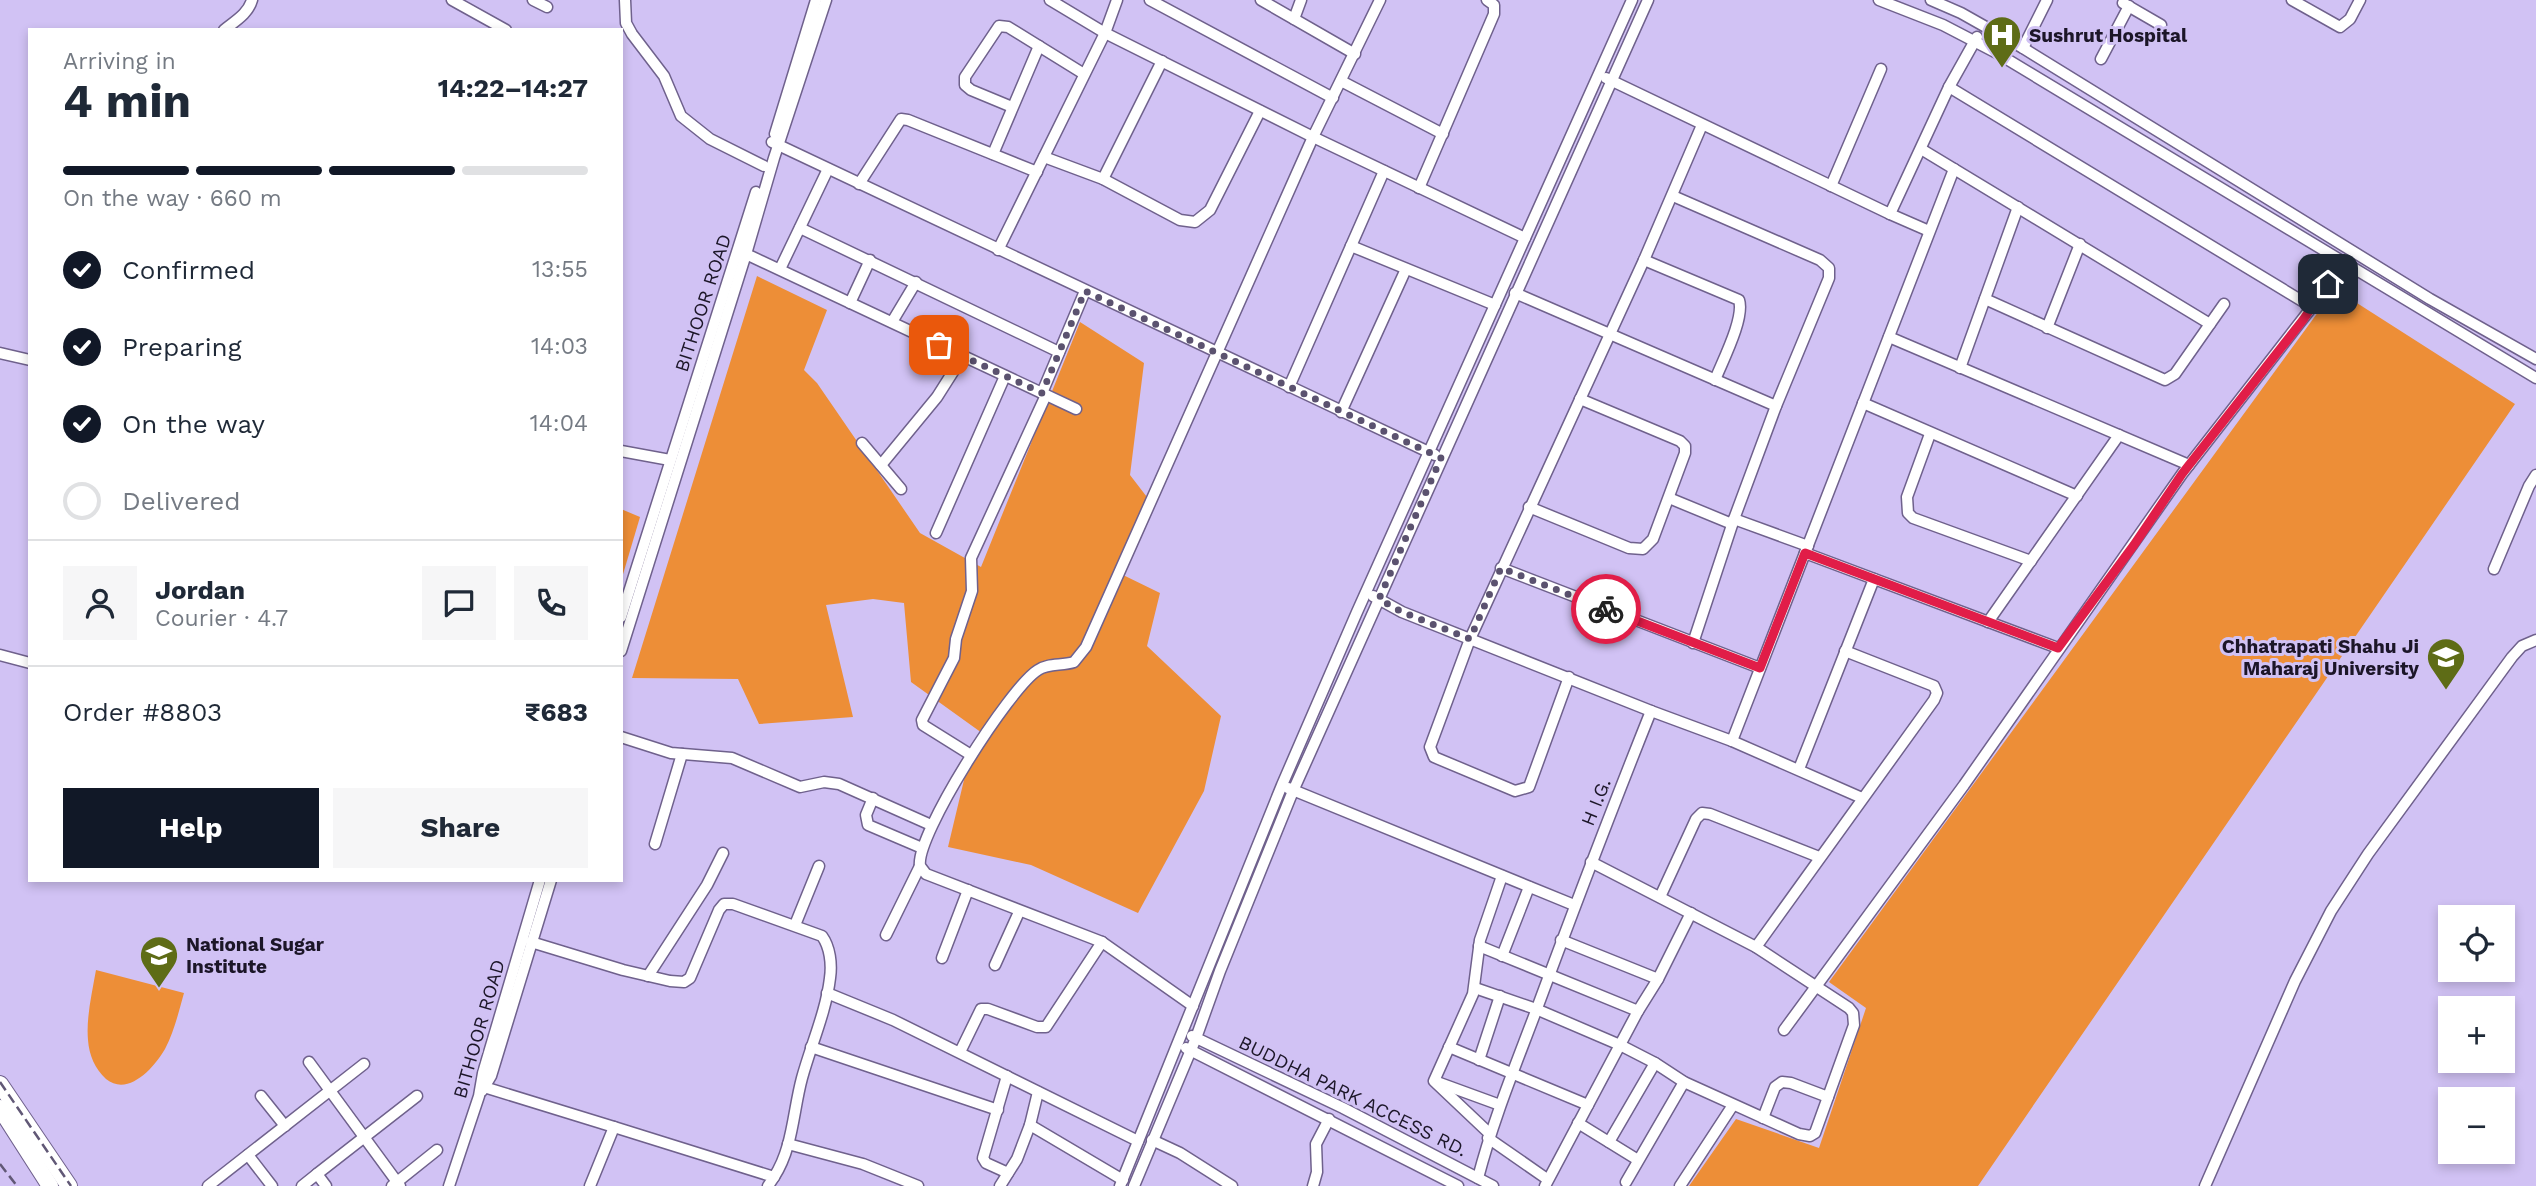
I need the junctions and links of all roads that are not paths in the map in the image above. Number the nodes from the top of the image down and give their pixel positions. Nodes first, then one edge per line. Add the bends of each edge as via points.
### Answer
1 (252, 0) edge
2 (452, 0) edge
3 (533, 0) edge
4 (625, 0) edge
5 (816, 0) edge
6 (826, 0) edge
7 (1050, 0) edge
8 (1116, 0) edge
9 (1150, 0) edge
10 (1261, 0) edge
11 (1301, 0) edge
12 (1380, 0) edge
13 (1487, 0) edge
14 (1632, 0) edge
15 (1648, 0) edge
16 (1879, 0) edge
17 (1931, 0) edge
18 (2046, 0) edge
19 (2292, 0) edge
20 (2360, 0) edge
21 (2124, 2) edge
22 (547, 7) dead end
23 (1294, 19) junction
24 (2161, 25) dead end
25 (1983, 26) junction
26 (227, 28) edge
27 (502, 28) edge
28 (1105, 33) junction
29 (1975, 41) junction
30 (1039, 46) junction
31 (2023, 48) junction
32 (1354, 54) junction
33 (2101, 59) dead end
34 (1162, 61) junction
35 (1881, 69) dead end
36 (1084, 74) junction
37 (1599, 75) junction
38 (1611, 80) junction
39 (1341, 81) junction
40 (1949, 87) junction
41 (1333, 98) junction
42 (1013, 107) junction
43 (1260, 111) junction
44 (1702, 125) junction
45 (1443, 134) junction
46 (1313, 137) junction
47 (775, 143) junction
48 (1921, 149) junction
49 (993, 154) junction
50 (1044, 157) junction
51 (764, 166) junction
52 (828, 169) junction
53 (1954, 169) junction
54 (1384, 171) junction
55 (1037, 172) junction
56 (1103, 179) junction
57 (859, 184) junction
58 (1831, 186) junction
59 (1419, 188) junction
60 (1673, 196) junction
61 (2018, 207) junction
62 (1890, 214) junction
63 (800, 228) junction
64 (1929, 231) junction
65 (1524, 238) junction
66 (2080, 244) junction
67 (1351, 246) junction
68 (998, 250) junction
69 (746, 254) junction
70 (2362, 255) junction
71 (870, 260) junction
72 (1644, 260) junction
73 (2343, 261) junction
74 (2355, 268) junction
75 (1406, 269) junction
76 (780, 270) junction
77 (916, 282) junction
78 (1085, 291) junction
79 (1516, 293) junction
80 (1985, 299) junction
81 (850, 303) junction
82 (2224, 304) dead end
83 (1495, 305) junction
84 (2312, 307) junction
85 (892, 323) junction
86 (2210, 324) junction
87 (2047, 328) junction
88 (1610, 334) junction
89 (1889, 337) junction
90 (1059, 352) junction
91 (0, 353) edge
92 (1217, 353) junction
93 (963, 356) junction
94 (2536, 359) edge
95 (28, 360) edge
96 (1960, 368) junction
97 (1005, 376) junction
98 (2536, 379) edge
99 (1715, 380) junction
100 (1289, 387) junction
101 (1044, 394) junction
102 (1580, 399) junction
103 (1863, 403) junction
104 (1776, 407) junction
105 (1076, 409) dead end
106 (1341, 412) junction
107 (1930, 434) junction
108 (2119, 435) junction
109 (862, 443) dead end
110 (623, 451) edge
111 (1429, 453) junction
112 (1441, 458) junction
113 (670, 460) junction
114 (881, 465) junction
115 (2189, 465) junction
116 (2536, 475) edge
117 (901, 489) dead end
118 (2077, 496) junction
119 (1669, 498) junction
120 (1529, 507) junction
121 (1733, 522) junction
122 (936, 533) dead end
123 (1806, 549) junction
124 (2031, 561) junction
125 (1501, 568) junction
126 (2494, 569) dead end
127 (1874, 579) junction
128 (1366, 591) junction
129 (1379, 599) junction
130 (623, 611) edge
131 (1988, 622) junction
132 (1470, 639) junction
133 (2536, 640) edge
134 (1693, 643) junction
135 (623, 645) edge
136 (2058, 648) junction
137 (1845, 651) junction
138 (0, 656) edge
139 (28, 663) edge
140 (1760, 668) junction
141 (1569, 677) junction
142 (1651, 711) junction
143 (623, 738) edge
144 (1732, 741) junction
145 (682, 754) junction
146 (971, 755) junction
147 (1798, 769) junction
148 (1282, 785) junction
149 (1293, 791) junction
150 (873, 798) junction
151 (1862, 798) junction
152 (931, 825) junction
153 (654, 844) dead end
154 (922, 848) junction
155 (723, 853) dead end
156 (1819, 857) junction
157 (1591, 862) junction
158 (819, 866) dead end
159 (920, 866) junction
160 (1502, 876) junction
161 (539, 882) edge
162 (550, 882) edge
163 (1529, 887) junction
164 (968, 890) junction
165 (1660, 897) junction
166 (1574, 905) junction
167 (1019, 912) junction
168 (1691, 913) junction
169 (795, 925) junction
170 (886, 934) dead end
171 (1561, 940) junction
172 (531, 943) junction
173 (1102, 943) junction
174 (1479, 946) junction
175 (1756, 947) junction
176 (1502, 956) junction
177 (942, 958) dead end
178 (995, 965) dead end
179 (1548, 974) junction
180 (648, 976) junction
181 (1658, 979) junction
182 (1815, 986) junction
183 (1475, 988) junction
184 (827, 993) junction
185 (1500, 996) junction
186 (1193, 1006) junction
187 (1536, 1009) junction
188 (1639, 1011) junction
189 (1784, 1030) dead end
190 (1183, 1031) junction
191 (1196, 1038) junction
192 (1177, 1044) junction
193 (1620, 1045) junction
194 (811, 1047) junction
195 (1448, 1047) junction
196 (1191, 1050) junction
197 (960, 1052) junction
198 (1479, 1059) junction
199 (309, 1062) dead end
200 (1655, 1063) junction
201 (365, 1064) dead end
202 (1512, 1072) junction
203 (1007, 1076) junction
204 (1434, 1081) junction
205 (1684, 1082) junction
206 (0, 1084) edge
207 (331, 1091) junction
208 (482, 1092) junction
209 (1038, 1092) junction
210 (261, 1096) dead end
211 (417, 1096) dead end
212 (1828, 1097) junction
213 (1500, 1105) junction
214 (1588, 1105) junction
215 (1733, 1105) junction
216 (0, 1108) edge
217 (998, 1110) junction
218 (1763, 1118) junction
219 (1329, 1119) junction
220 (1578, 1123) junction
221 (1030, 1125) junction
222 (285, 1126) junction
223 (614, 1127) junction
224 (364, 1136) junction
225 (1489, 1136) junction
226 (1152, 1140) junction
227 (1139, 1141) junction
228 (1609, 1142) junction
229 (789, 1144) junction
230 (437, 1150) dead end
231 (248, 1156) junction
232 (1638, 1160) junction
233 (1008, 1173) junction
234 (317, 1174) junction
235 (1478, 1178) junction
236 (1626, 1182) dead end
237 (772, 1183) edge
238 (1121, 1183) edge
239 (1546, 1183) edge
240 (397, 1185) edge
241 (50, 1186) edge
242 (69, 1186) edge
243 (208, 1186) edge
244 (272, 1186) edge
245 (302, 1186) edge
246 (326, 1186) edge
247 (449, 1186) edge
248 (590, 1186) edge
249 (918, 1186) edge
250 (1000, 1186) edge
251 (1134, 1186) edge
252 (1232, 1186) edge
253 (1313, 1186) edge
254 (1458, 1186) edge
255 (1493, 1186) edge
256 (1680, 1186) edge
257 (2205, 1186) edge

1 - 26 street via 249,9
2 - 27 street
3 - 22 street
4 - 51 street via 626,23 664,76 681,116 710,139
5 - 47 street, BITHOOR ROAD
6 - 47 street
7 - 28 street
8 - 28 street
9 - 41 street
10 - 23 street
11 - 23 street
12 - 32 street
13 - 45 street via 1494,5 1494,14
14 - 37 street
15 - 38 street
16 - 29 street
17 - 25 street
18 - 31 street
19 - 20 street via 2340,27
21 - 24 street
21 - 33 street
23 - 32 street
25 - 29 street
25 - 31 street
28 - 34 street
28 - 36 street
29 - 40 street
29 - 73 street
30 - 36 street
30 - 42 street
30 - 42 street via 999,26 965,77 967,88
31 - 70 street
32 - 39 street
34 - 43 street
34 - 56 street
35 - 58 street
36 - 50 street
37 - 38 street
37 - 65 street
38 - 44 street
38 - 79 street
39 - 41 street
39 - 45 street
40 - 48 street
40 - 84 street
41 - 46 street
42 - 49 street
43 - 46 street
43 - 56 street via 1210,210 1195,222 1180,220
44 - 58 street
44 - 60 street
45 - 59 street
46 - 54 street
46 - 92 street
47 - 51 street, BITHOOR ROAD
47 - 52 street
47 - 69 street
48 - 53 street
48 - 62 street
49 - 55 street
49 - 57 street via 901,119
50 - 55 street
50 - 56 street
51 - 113 street, BITHOOR ROAD
52 - 57 street
52 - 63 street
53 - 61 street
53 - 64 street
54 - 59 street
54 - 67 street
55 - 68 street
57 - 68 street
58 - 62 street
59 - 65 street
60 - 72 street
60 - 104 street via 1827,264 1829,278
61 - 66 street
61 - 80 street
62 - 64 street
63 - 71 street
63 - 76 street
64 - 89 street
65 - 83 street
66 - 86 street
66 - 87 street
67 - 75 street
67 - 100 street
68 - 78 street
69 - 76 street
69 - 135 street
70 - 74 street
70 - 94 street
71 - 77 street
71 - 81 street
72 - 88 street
72 - 99 street via 1740,300 1739,317
73 - 74 street
73 - 84 street
74 - 98 street
75 - 83 street
75 - 106 street
76 - 81 street
77 - 85 street
77 - 90 street
78 - 90 street
78 - 92 street
79 - 88 street
79 - 112 street
80 - 87 street
80 - 96 street
81 - 85 street
82 - 86 street
83 - 111 street
84 - 115 street
85 - 93 street
86 - 87 street via 2175,374 2165,380
88 - 99 street
88 - 102 street
89 - 96 street
89 - 103 street
90 - 101 street
91 - 95 street
92 - 100 street
92 - 146 street via 1080,657 1037,670
93 - 97 street
93 - 114 street via 937,397
96 - 108 street
97 - 101 street
97 - 122 street
99 - 104 street
100 - 106 street
101 - 105 street
101 - 146 street via 971,558 972,591 954,658 922,720
102 - 119 street via 1684,444
102 - 120 street
103 - 107 street
103 - 123 street
104 - 121 street
106 - 111 street
107 - 118 street
107 - 124 street via 1905,501 1908,513
108 - 115 street
108 - 118 street
109 - 114 street
110 - 113 street
111 - 112 street
111 - 128 street
112 - 129 street
113 - 130 street, BITHOOR ROAD
114 - 117 street
115 - 136 street
116 - 126 street
118 - 124 street
119 - 120 street via 1653,539 1640,550
119 - 121 street
120 - 125 street
121 - 123 street
121 - 134 street
123 - 127 street
123 - 140 street
124 - 131 street
125 - 132 street
125 - 134 street
127 - 131 street
127 - 137 street
128 - 129 street
128 - 148 street
129 - 132 street
129 - 149 street
131 - 136 street
132 - 141 street
132 - 141 street via 1431,752 1515,791 1529,787 1534,778
133 - 257 street via 2512,657 2350,879 2295,981
134 - 140 street
136 - 182 street via 1964,785
137 - 147 street
137 - 151 street via 1937,689 1934,700
138 - 139 street
140 - 144 street
141 - 142 street
142 - 144 street
142 - 157 street, H I.G.
143 - 145 street
144 - 147 street
145 - 150 street via 724,756 800,788 831,782
145 - 153 street
146 - 152 street
147 - 151 street
148 - 149 street
148 - 186 street
149 - 160 street
149 - 191 street
150 - 152 street
150 - 154 street via 866,815 868,825
151 - 156 street
152 - 154 street
154 - 159 street
155 - 180 street
156 - 165 street via 1702,813
156 - 175 street
157 - 165 street
157 - 166 street, H I.G.
158 - 169 street
159 - 164 street via 926,874
159 - 170 street
160 - 163 street
160 - 174 street
161 - 208 street, BITHOOR ROAD via 483,1073
162 - 172 street
163 - 166 street
163 - 176 street
164 - 167 street
164 - 177 street
165 - 168 street
166 - 171 street, H I.G.
167 - 173 street
167 - 178 street
168 - 175 street
168 - 181 street
169 - 180 street via 724,904 688,981
169 - 184 street via 826,941
171 - 179 street, H I.G.
171 - 181 street
172 - 180 street
172 - 208 street via 491,1076
173 - 186 street
173 - 197 street via 1046,1027 982,1009
174 - 176 street
174 - 183 street
175 - 182 street
176 - 179 street
179 - 187 street, H I.G.
179 - 188 street
181 - 188 street
182 - 189 street
182 - 212 street via 1849,1008 1854,1019
183 - 185 street
183 - 195 street
184 - 194 street
184 - 197 street
185 - 187 street
185 - 198 street
186 - 190 street
187 - 193 street
187 - 202 street, H I.G.
188 - 193 street
190 - 191 street, BUDDHA PARK ACCESS RD.
190 - 192 street
191 - 196 street
191 - 235 street, BUDDHA PARK ACCESS RD.
192 - 196 street, BUDDHA PARK ACCESS RD.
192 - 227 street
193 - 200 street
193 - 214 street
194 - 217 street
194 - 229 street
195 - 198 street
195 - 204 street
196 - 219 street, BUDDHA PARK ACCESS RD.
196 - 226 street
197 - 203 street
198 - 202 street
199 - 207 street
200 - 205 street
200 - 228 street
201 - 207 street
202 - 213 street, H I.G.
202 - 214 street
203 - 209 street
203 - 217 street
204 - 213 street
204 - 225 street
205 - 215 street
205 - 232 street
206 - 242 highway
207 - 222 street
207 - 224 street
208 - 223 street
208 - 247 street, BITHOOR ROAD
209 - 221 street
209 - 227 street
210 - 222 street
211 - 224 street
212 - 218 street via 1782,1082 1775,1087
212 - 218 street via 1813,1135 1799,1134
213 - 225 street, H I.G.
214 - 220 street
215 - 218 street
215 - 256 street
216 - 241 highway
217 - 233 street via 983,1160
219 - 253 street via 1316,1144
219 - 254 street, BUDDHA PARK ACCESS RD.
220 - 228 street
220 - 239 street
221 - 233 street
221 - 238 street
222 - 231 street
223 - 237 street
223 - 248 street
224 - 234 street
224 - 240 street
225 - 235 street, H I.G.
225 - 239 street
226 - 251 street
226 - 252 street
227 - 238 street
228 - 232 street
229 - 237 street
229 - 249 street via 863,1164
230 - 240 street
231 - 243 street
231 - 244 street
232 - 236 street
233 - 250 street
234 - 245 street
234 - 246 street
235 - 255 street, BUDDHA PARK ACCESS RD.

